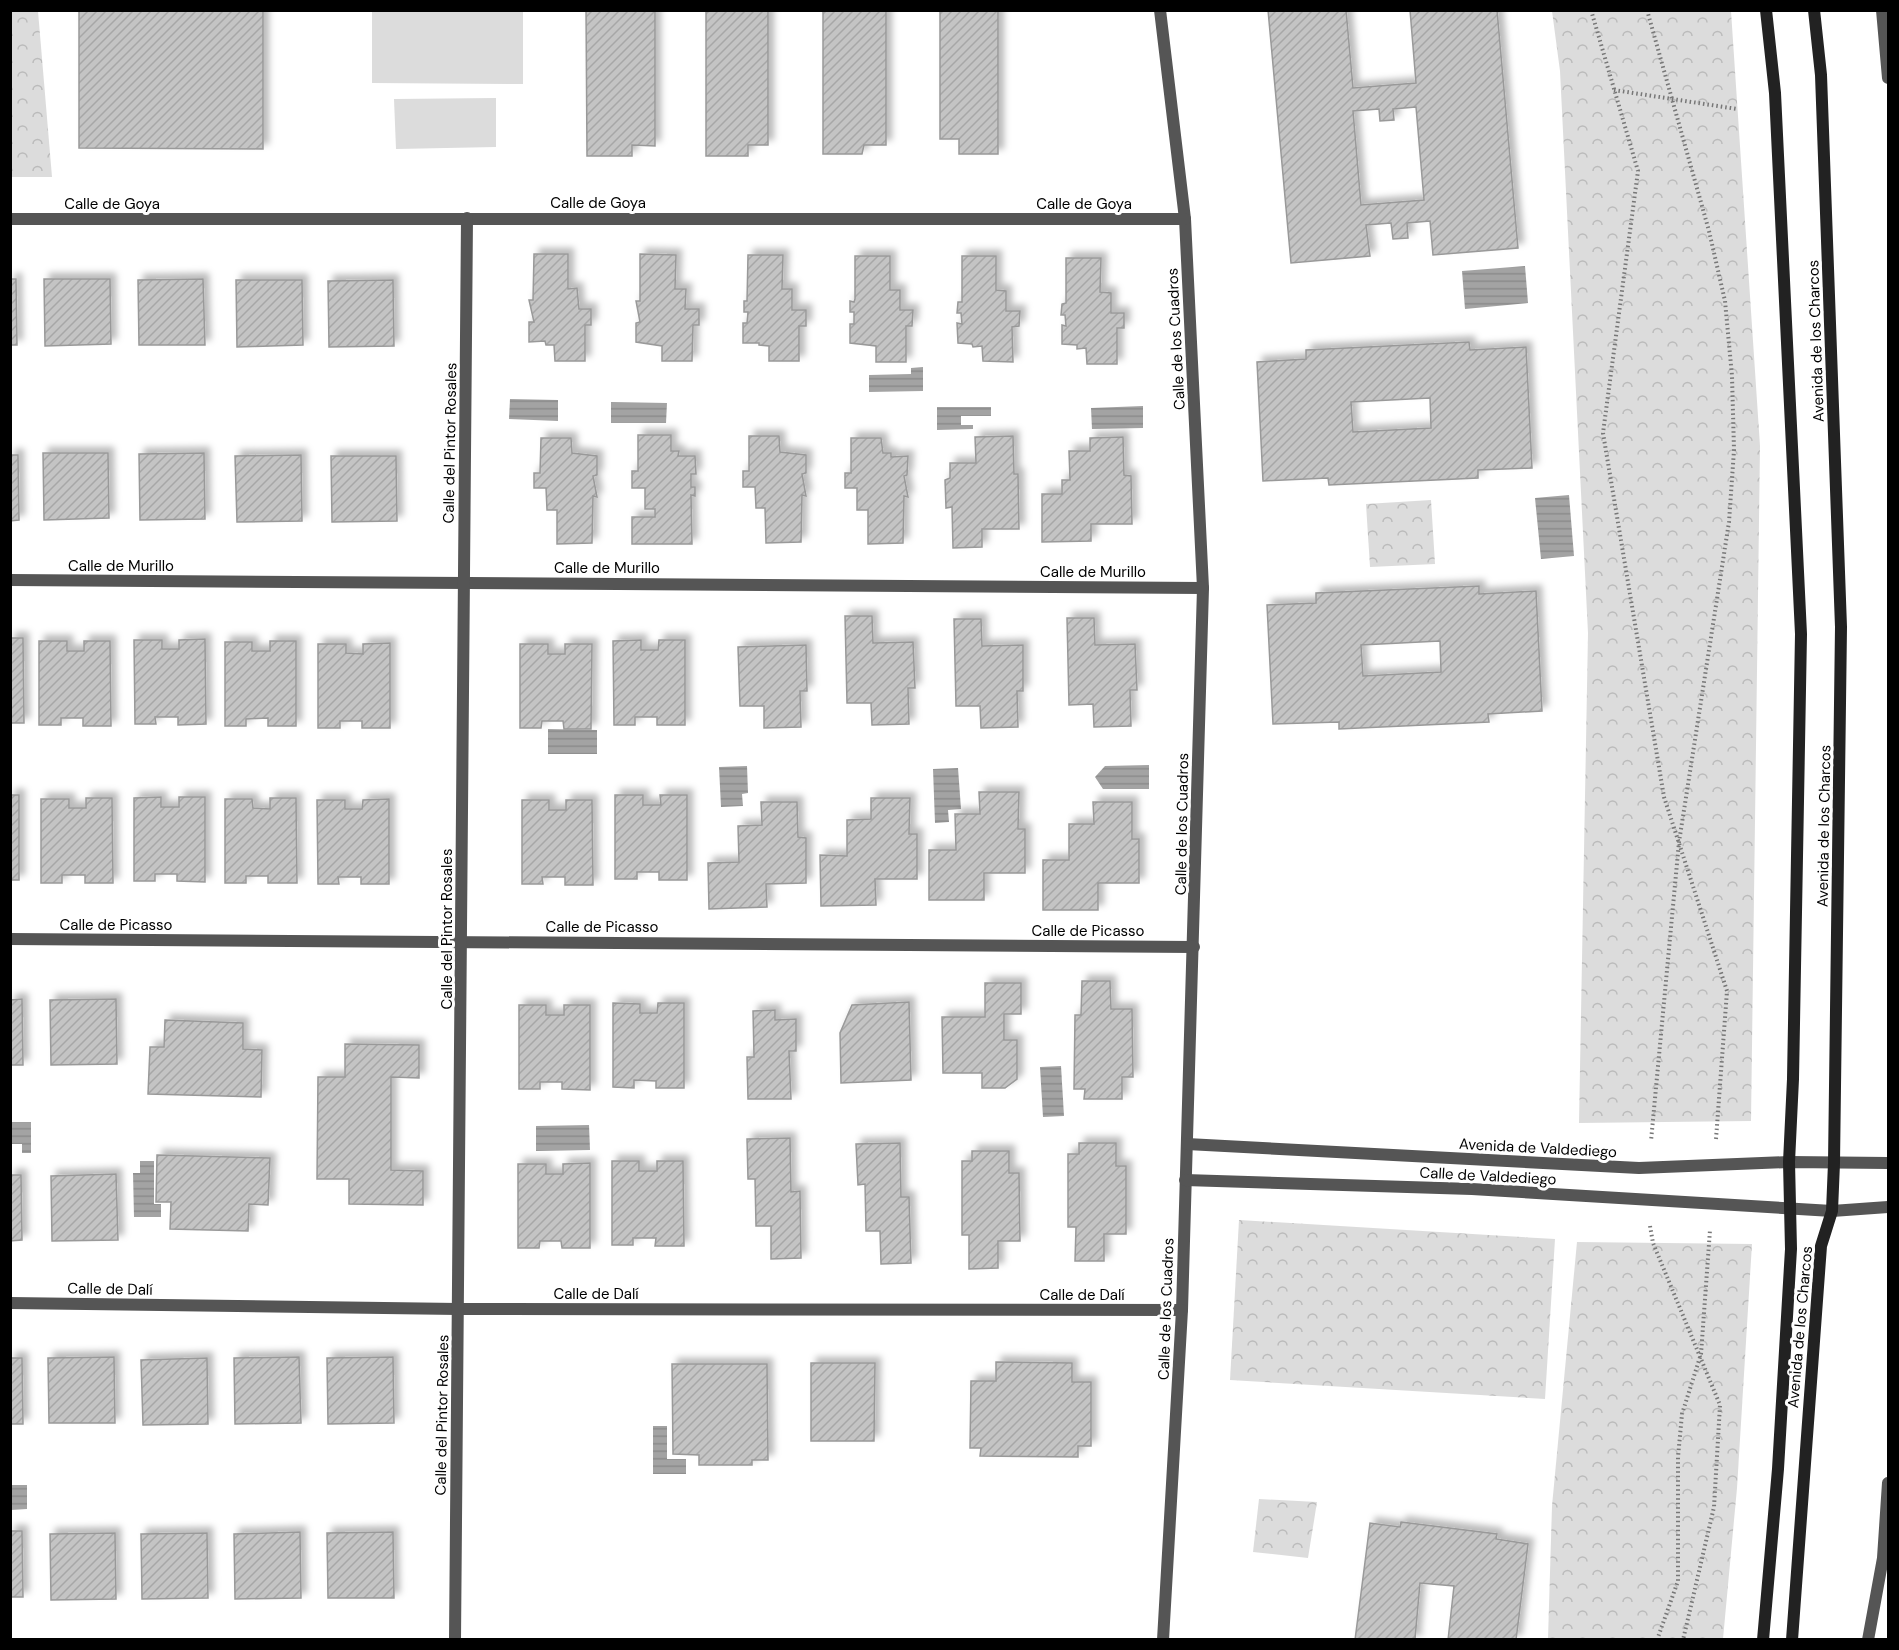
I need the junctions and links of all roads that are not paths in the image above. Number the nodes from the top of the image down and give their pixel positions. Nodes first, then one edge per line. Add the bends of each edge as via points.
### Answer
1 (1160, 10) edge
2 (1766, 10) edge
3 (1814, 10) edge
4 (1882, 10) edge
5 (1888, 78) edge
6 (467, 218) junction
7 (10, 219) edge
8 (1185, 219) junction
9 (10, 580) edge
10 (464, 582) junction
11 (1203, 588) junction
12 (10, 939) edge
13 (462, 941) junction
14 (1194, 946) junction
15 (1187, 1144) junction
16 (1789, 1162) junction
17 (1834, 1162) junction
18 (1888, 1163) edge
19 (1185, 1180) junction
20 (1788, 1206) junction
21 (1888, 1207) edge
22 (1832, 1211) junction
23 (10, 1302) edge
24 (458, 1309) junction
25 (1182, 1310) junction
26 (1888, 1483) edge
27 (455, 1640) edge
28 (1163, 1640) edge
29 (1763, 1640) edge
30 (1792, 1640) edge
31 (1868, 1640) edge

1 - 8 street, Calle de los Cuadros
2 - 16 street, Avenida de los Charcos via 1775,93 1801,634
3 - 17 street, Avenida de los Charcos via 1821,75 1841,627
4 - 5 street
6 - 7 street, Calle de Goya
6 - 8 street, Calle de Goya
6 - 10 street, Calle del Pintor Rosales
8 - 11 street, Calle de los Cuadros
9 - 10 street, Calle de Murillo
10 - 11 street, Calle de Murillo
10 - 13 street, Calle del Pintor Rosales
11 - 14 street, Calle de los Cuadros
12 - 13 street, Calle de Picasso
13 - 14 street, Calle de Picasso
13 - 24 street, Calle del Pintor Rosales
14 - 15 street, Calle de los Cuadros
15 - 16 street, Avenida de Valdediego via 1646,1168
15 - 19 street, Calle de los Cuadros
16 - 17 street, Avenida de Valdediego
16 - 20 street, Avenida de los Charcos
17 - 18 street, Avenida de Valdediego
17 - 22 street, Avenida de los Charcos
19 - 20 street, Calle de Valdediego via 1472,1189
19 - 25 street, Calle de los Cuadros
20 - 22 street
20 - 29 street, Avenida de los Charcos via 1791,1249 1783,1388
21 - 22 street
22 - 30 street, Avenida de los Charcos via 1821,1246
23 - 24 street, Calle de Dalí
24 - 25 street, Calle de Dalí
24 - 27 street, Calle del Pintor Rosales
25 - 28 street, Calle de los Cuadros
26 - 31 street via 1883,1558

